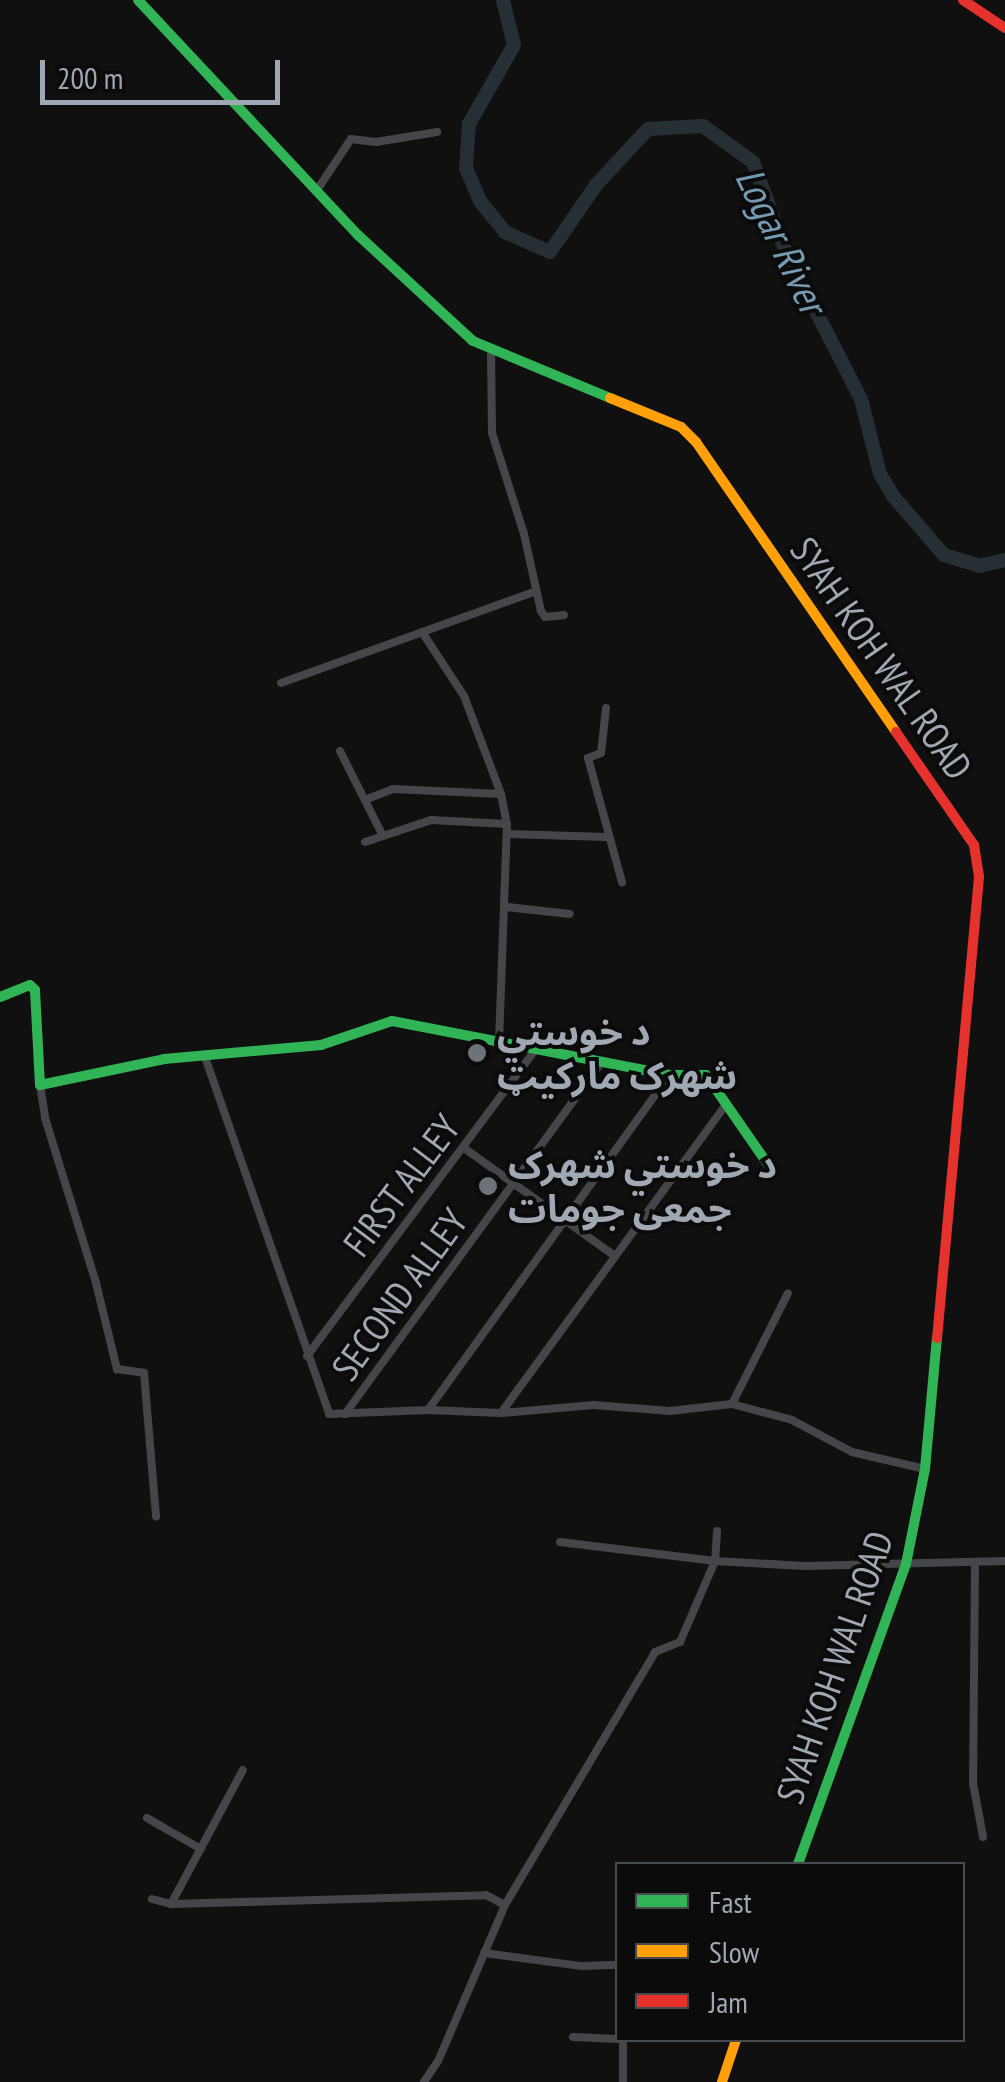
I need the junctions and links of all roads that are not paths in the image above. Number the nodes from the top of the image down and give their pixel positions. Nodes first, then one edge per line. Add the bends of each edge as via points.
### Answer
1 (138, 0) edge
2 (963, 0) edge
3 (1005, 28) edge
4 (437, 132) dead end
5 (317, 190) junction
6 (491, 350) junction
7 (536, 591) junction
8 (564, 614) dead end
9 (422, 632) junction
10 (282, 683) dead end
11 (606, 708) dead end
12 (340, 750) dead end
13 (501, 794) junction
14 (367, 799) junction
15 (508, 829) junction
16 (383, 836) junction
17 (608, 837) junction
18 (365, 842) dead end
19 (622, 882) dead end
20 (507, 907) junction
21 (570, 914) dead end
22 (0, 997) edge
23 (499, 1040) junction
24 (538, 1046) junction
25 (206, 1057) junction
26 (602, 1061) junction
27 (670, 1074) junction
28 (40, 1085) junction
29 (726, 1104) junction
30 (464, 1148) junction
31 (769, 1166) dead end
32 (513, 1184) junction
33 (564, 1221) junction
34 (615, 1256) junction
35 (788, 1293) dead end
36 (307, 1356) junction
37 (732, 1404) junction
38 (428, 1410) junction
39 (501, 1413) junction
40 (345, 1414) junction
41 (925, 1469) junction
42 (156, 1517) dead end
43 (717, 1531) dead end
44 (560, 1542) dead end
45 (715, 1561) junction
46 (974, 1562) junction
47 (1005, 1562) edge
48 (906, 1564) junction
49 (242, 1770) dead end
50 (147, 1818) dead end
51 (983, 1837) dead end
52 (201, 1849) junction
53 (799, 1862) edge
54 (152, 1899) dead end
55 (172, 1904) junction
56 (504, 1905) junction
57 (484, 1953) junction
58 (615, 1964) edge
59 (573, 2037) dead end
60 (615, 2039) edge
61 (620, 2042) edge
62 (735, 2042) edge
63 (424, 2082) edge
64 (623, 2082) edge
65 (722, 2082) edge

1 - 5 street, SYAH KOH WAL ROAD
2 - 3 street
4 - 5 street via 376,142 350,139
5 - 6 street, SYAH KOH WAL ROAD via 454,325
6 - 7 street via 492,433
6 - 41 street, SYAH KOH WAL ROAD via 680,428 696,442 974,845 979,877
7 - 8 street via 545,617
7 - 9 street
9 - 10 street
9 - 13 street via 464,696
11 - 17 street via 601,753 588,758
12 - 14 street
13 - 14 street via 393,789
13 - 15 street
14 - 16 street
15 - 16 street via 432,820
15 - 17 street
15 - 20 street
16 - 18 street
17 - 19 street
20 - 21 street
20 - 23 street
22 - 28 street via 30,985 35,990
23 - 24 street
23 - 25 street via 392,1022 320,1045
24 - 26 street
24 - 30 street, FIRST ALLEY
25 - 28 street via 164,1059
25 - 36 street
26 - 27 street
26 - 32 street, SECOND ALLEY
27 - 29 street via 706,1075
27 - 33 street
28 - 42 street via 117,1370 144,1373
29 - 31 street
29 - 34 street
30 - 32 street
30 - 36 street, FIRST ALLEY
32 - 33 street
32 - 40 street, SECOND ALLEY
33 - 34 street
33 - 38 street
34 - 39 street
35 - 37 street
36 - 40 street via 326,1411
37 - 39 street
37 - 41 street via 792,1420 852,1452
38 - 39 street
38 - 40 street
41 - 48 street, SYAH KOH WAL ROAD
43 - 45 street
44 - 45 street
45 - 48 street
45 - 56 street via 680,1642 656,1652
46 - 47 street
46 - 48 street
46 - 51 street via 973,1783
48 - 53 street, SYAH KOH WAL ROAD
49 - 52 street
50 - 52 street
52 - 55 street
54 - 55 street
55 - 56 street via 486,1895
56 - 57 street
57 - 58 street
57 - 63 street
59 - 60 street
61 - 64 street
62 - 65 street

